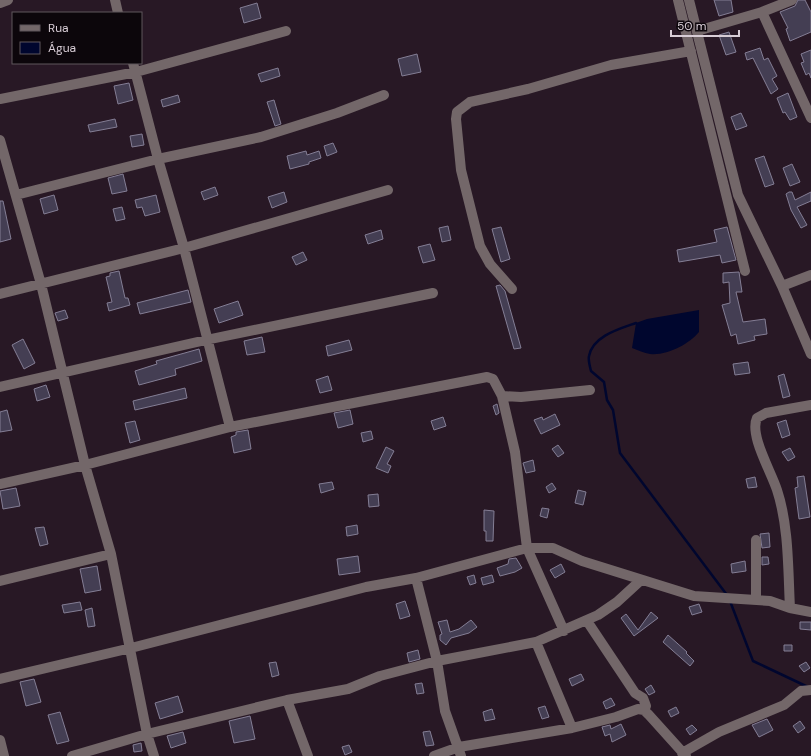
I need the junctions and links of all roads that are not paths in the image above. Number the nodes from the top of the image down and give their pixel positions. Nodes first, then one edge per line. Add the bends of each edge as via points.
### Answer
1 (8, 0) edge
2 (115, 0) edge
3 (678, 0) edge
4 (689, 0) edge
5 (792, 0) edge
6 (0, 3) edge
7 (118, 12) edge
8 (762, 12) junction
9 (286, 31) dead end
10 (697, 31) junction
11 (691, 51) junction
12 (134, 68) edge
13 (384, 95) dead end
14 (0, 99) edge
15 (811, 118) edge
16 (0, 140) edge
17 (158, 159) junction
18 (388, 190) dead end
19 (16, 195) junction
20 (184, 248) junction
21 (745, 271) dead end
22 (811, 275) edge
23 (41, 284) junction
24 (782, 286) junction
25 (512, 289) dead end
26 (433, 293) dead end
27 (0, 294) edge
28 (206, 340) junction
29 (811, 354) edge
30 (63, 372) junction
31 (0, 387) edge
32 (590, 390) dead end
33 (502, 396) junction
34 (811, 405) edge
35 (230, 427) junction
36 (85, 465) junction
37 (0, 484) edge
38 (756, 540) dead end
39 (527, 548) junction
40 (111, 554) junction
41 (416, 578) junction
42 (641, 580) junction
43 (0, 581) edge
44 (756, 600) junction
45 (790, 608) junction
46 (811, 612) edge
47 (587, 621) junction
48 (564, 631) junction
49 (536, 642) junction
50 (131, 648) junction
51 (437, 662) junction
52 (0, 679) edge
53 (811, 690) edge
54 (287, 700) junction
55 (644, 710) junction
56 (572, 728) junction
57 (147, 734) junction
58 (0, 740) edge
59 (460, 752) edge
60 (684, 754) edge
61 (4, 756) edge
62 (72, 756) edge
63 (154, 756) edge
64 (308, 756) edge
65 (434, 756) edge

1 - 6 street
2 - 7 street
3 - 11 street
4 - 10 street
5 - 8 street
8 - 10 street
8 - 15 street
9 - 12 street
10 - 24 street via 738,195
11 - 21 street
11 - 25 street via 596,69 470,102 457,112 462,170 480,246 490,264
12 - 14 street
12 - 17 street
13 - 17 street via 338,113 261,137
16 - 19 street
17 - 19 street
17 - 20 street
18 - 20 street
19 - 23 street
20 - 23 street
20 - 28 street
22 - 24 street
23 - 27 street
23 - 30 street
24 - 29 street
26 - 28 street
28 - 30 street
28 - 35 street
30 - 31 street
30 - 36 street
32 - 33 street
33 - 35 street via 493,379 487,377
33 - 39 street via 515,452
34 - 45 street via 766,413 756,418 754,424 780,500
35 - 36 street
36 - 37 street
36 - 40 street
38 - 44 street
39 - 41 street
39 - 42 street via 553,548 582,561
39 - 48 street
40 - 43 street
40 - 50 street
41 - 50 street via 366,587
41 - 51 street
42 - 44 street via 694,596
42 - 47 street via 617,602
44 - 45 street via 770,601
45 - 46 street
47 - 48 street
47 - 55 street via 635,693 642,698 646,706
48 - 49 street
49 - 51 street
49 - 56 street
50 - 52 street
50 - 57 street
51 - 54 street via 380,676 348,689
51 - 59 street via 445,711
53 - 60 street via 801,691 784,705 719,732
54 - 57 street
54 - 64 street
55 - 56 street via 638,709
55 - 60 street
56 - 59 street
57 - 62 street
57 - 63 street
58 - 61 street
59 - 65 street

